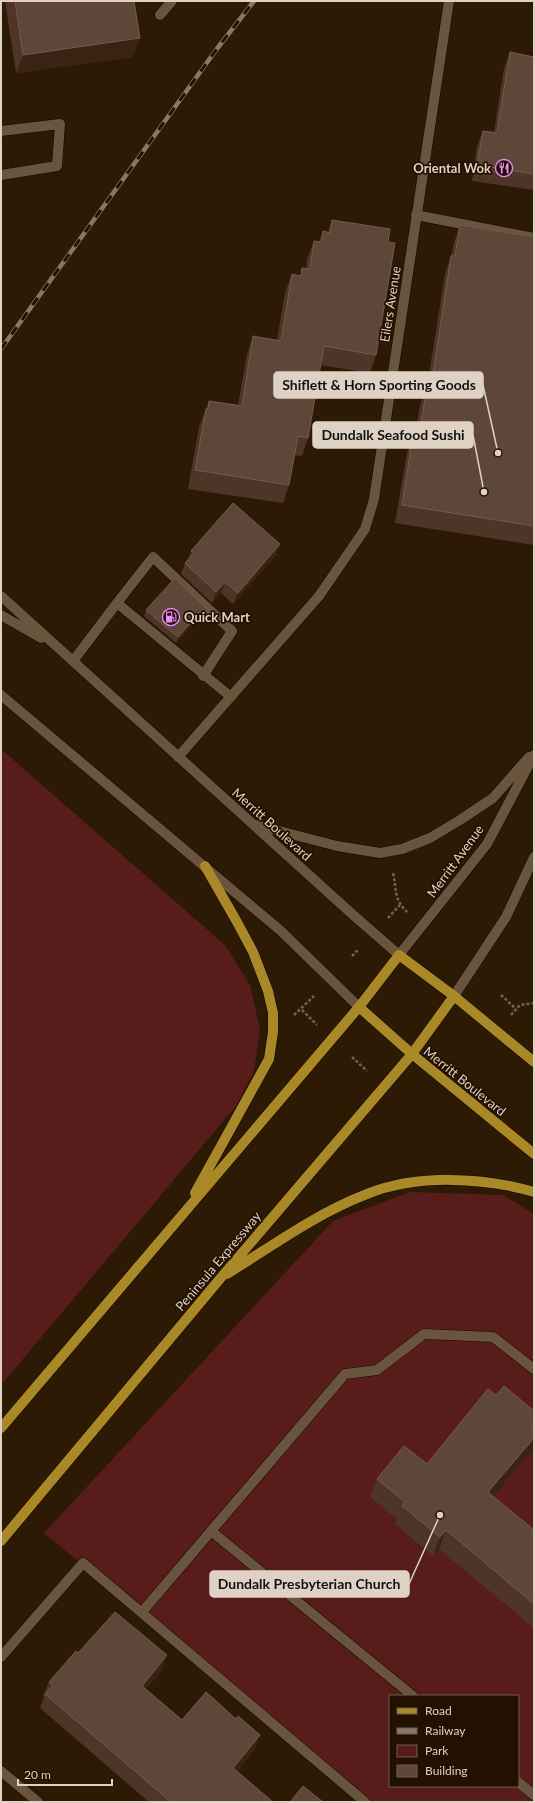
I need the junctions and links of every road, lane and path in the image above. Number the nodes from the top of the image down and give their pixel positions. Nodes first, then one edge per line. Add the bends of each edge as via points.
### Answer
1 (172, 1) edge
2 (449, 1) edge
3 (160, 15) dead end
4 (1, 131) edge
5 (1, 175) edge
6 (416, 216) junction
7 (534, 238) edge
8 (1, 596) edge
9 (117, 603) junction
10 (1, 615) edge
11 (59, 648) junction
12 (73, 661) junction
13 (203, 676) junction
14 (1, 695) edge
15 (231, 697) junction
16 (534, 752) edge
17 (534, 756) edge
18 (178, 757) junction
19 (254, 824) junction
20 (534, 857) edge
21 (205, 866) junction
22 (392, 867) dead end
23 (400, 905) junction
24 (410, 914) dead end
25 (388, 918) dead end
26 (362, 945) dead end
27 (399, 955) junction
28 (352, 956) dead end
29 (501, 995) dead end
30 (314, 996) dead end
31 (454, 996) junction
32 (534, 1003) edge
33 (359, 1007) junction
34 (516, 1009) junction
35 (302, 1010) junction
36 (291, 1016) dead end
37 (508, 1017) dead end
38 (319, 1026) dead end
39 (412, 1054) junction
40 (352, 1057) dead end
41 (534, 1062) edge
42 (367, 1070) dead end
43 (534, 1154) edge
44 (534, 1192) edge
45 (184, 1214) junction
46 (219, 1280) junction
47 (534, 1368) edge
48 (1, 1428) edge
49 (24, 1514) junction
50 (211, 1531) junction
51 (1, 1533) edge
52 (1, 1541) edge
53 (142, 1612) junction
54 (1, 1658) edge
55 (412, 1695) edge
56 (1, 1772) edge
57 (519, 1783) edge
58 (534, 1795) edge
59 (38, 1802) edge
60 (365, 1802) edge

1 - 3 main road
2 - 6 main road, Eilers Avenue
4 - 5 main road via 60,124 57,166
6 - 7 main road
6 - 15 main road, Eilers Avenue via 374,499 365,528 319,596
8 - 11 main road, Merritt Boulevard
9 - 12 main road
9 - 13 main road
9 - 13 main road via 153,557 232,631
10 - 11 main road
11 - 12 main road, Merritt Boulevard
12 - 18 main road, Merritt Boulevard
13 - 15 main road
14 - 21 main road, Merritt Boulevard
15 - 18 main road, Eilers Avenue
16 - 19 main road via 493,798 436,834 402,849 380,853 337,846
17 - 27 main road, Merritt Avenue via 487,844
18 - 19 main road, Merritt Boulevard
19 - 27 main road, Merritt Boulevard
20 - 31 main road via 506,917
21 - 33 main road, Merritt Boulevard via 281,931
21 - 45 main road via 253,952 268,991 273,1013 273,1032 269,1059
22 - 23 path via 394,890
23 - 24 path
23 - 25 path
26 - 28 path
27 - 31 main road, Merritt Boulevard
27 - 33 main road
29 - 34 path
30 - 35 path
31 - 39 main road, Peninsula Expressway
31 - 41 main road, Merritt Boulevard
32 - 34 path via 520,1005
33 - 39 main road, Merritt Boulevard
33 - 45 main road
34 - 37 path
35 - 36 path
35 - 38 path
39 - 43 main road, Merritt Boulevard
39 - 46 main road, Peninsula Expressway
40 - 42 path
44 - 46 main road via 485,1181 406,1183 367,1194 317,1218
45 - 48 main road
46 - 49 main road, Peninsula Expressway
47 - 50 main road via 492,1337 424,1334 378,1370 345,1374
49 - 51 main road
49 - 52 main road, Peninsula Expressway
50 - 53 main road
50 - 55 main road
53 - 54 main road via 83,1563
53 - 60 main road
56 - 59 main road
57 - 58 main road

